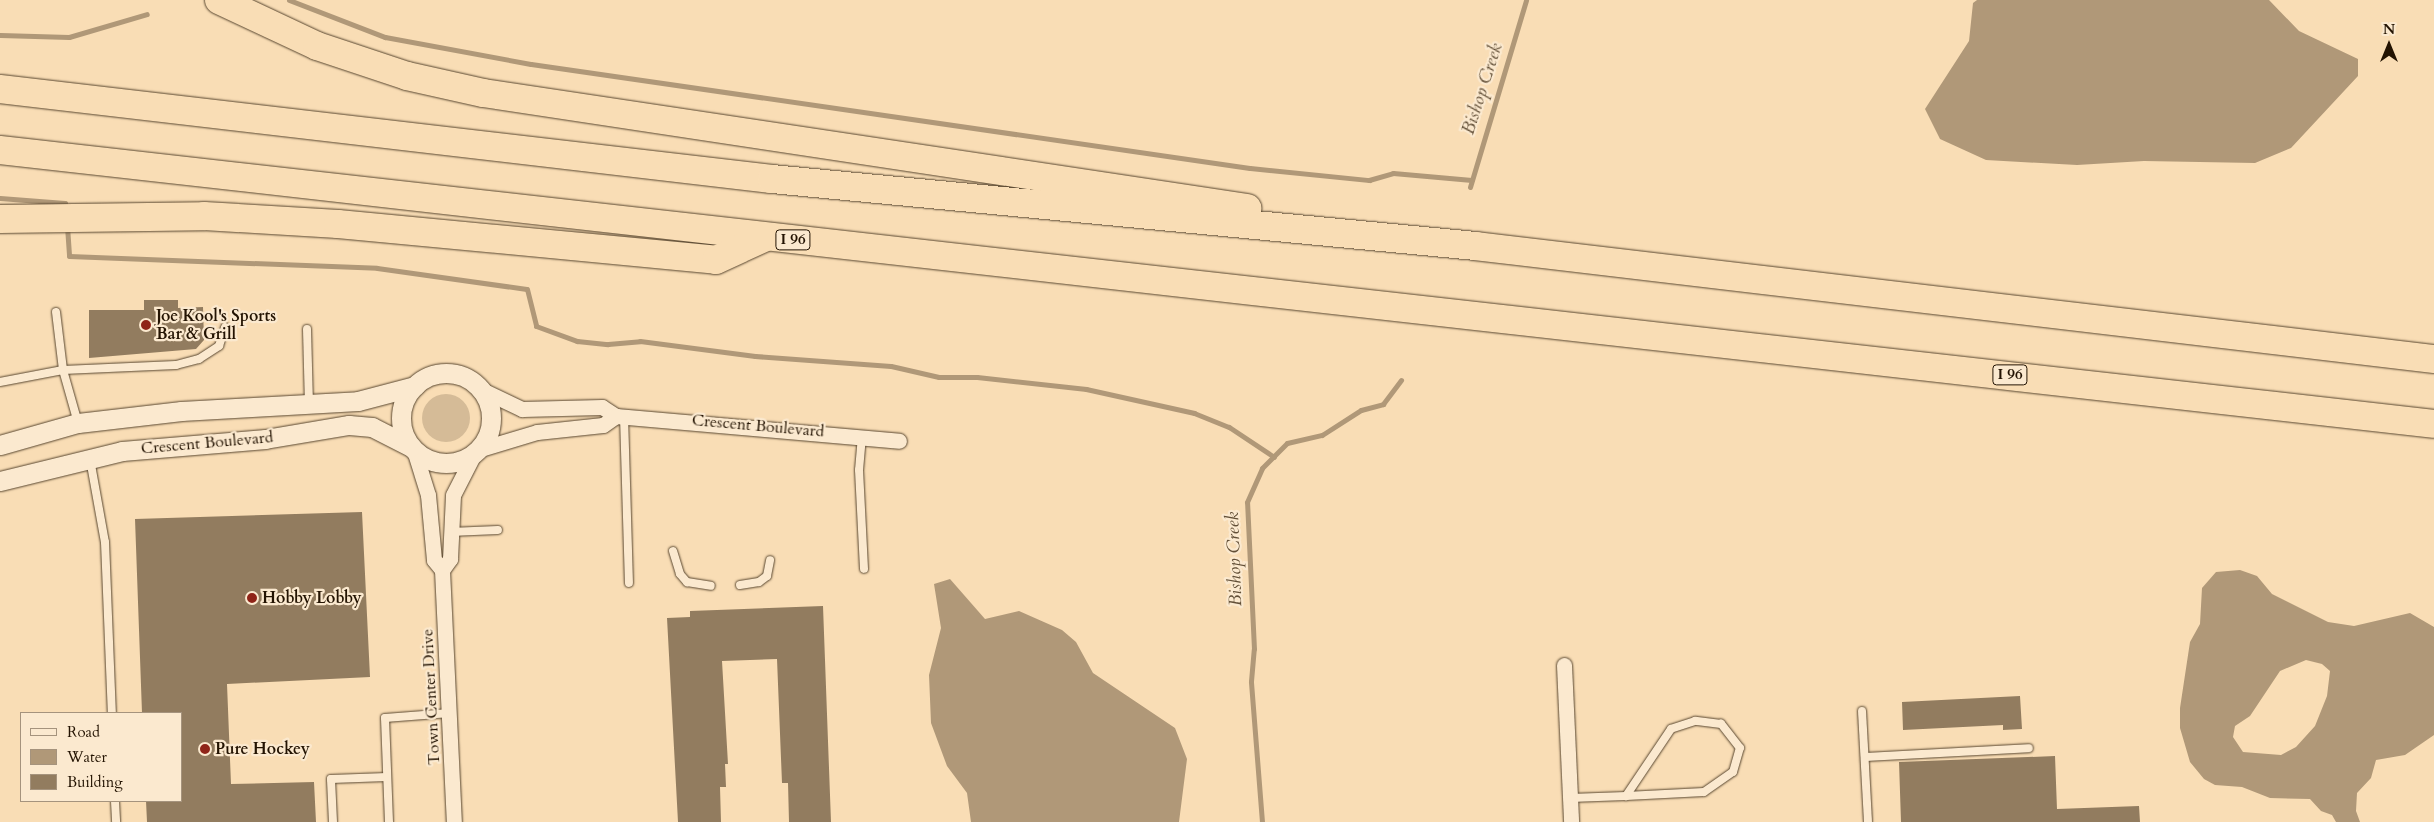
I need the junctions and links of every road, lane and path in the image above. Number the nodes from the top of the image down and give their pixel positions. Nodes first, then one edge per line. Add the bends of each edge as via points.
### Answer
1 (220, 0) edge
2 (0, 89) edge
3 (0, 150) edge
4 (0, 219) edge
5 (766, 237) junction
6 (1475, 246) junction
7 (56, 312) dead end
8 (225, 328) dead end
9 (308, 329) dead end
10 (2434, 358) edge
11 (63, 370) junction
12 (0, 382) edge
13 (415, 386) junction
14 (480, 389) junction
15 (309, 406) junction
16 (620, 416) junction
17 (78, 423) junction
18 (2434, 424) edge
19 (40, 434) junction
20 (862, 436) junction
21 (899, 441) dead end
22 (0, 445) edge
23 (413, 448) junction
24 (476, 451) junction
25 (0, 452) edge
26 (90, 457) junction
27 (0, 481) edge
28 (498, 530) dead end
29 (450, 532) junction
30 (674, 552) dead end
31 (770, 560) dead end
32 (864, 569) dead end
33 (442, 570) junction
34 (629, 583) dead end
35 (740, 585) dead end
36 (711, 586) dead end
37 (1564, 665) dead end
38 (1862, 711) dead end
39 (112, 712) edge
40 (450, 714) junction
41 (2028, 748) dead end
42 (1865, 757) junction
43 (387, 777) junction
44 (1626, 796) junction
45 (1570, 798) junction
46 (115, 802) edge
47 (116, 822) edge
48 (333, 822) edge
49 (388, 822) edge
50 (454, 822) edge
51 (1571, 822) edge
52 (1868, 822) edge

1 - 6 highway via 317,46 407,76 483,94 1135,189
2 - 6 highway via 772,180
3 - 5 highway, I 96
4 - 5 highway via 204,216 338,224 716,260
5 - 18 highway, I 96
6 - 10 highway
7 - 11 lane
8 - 11 lane via 219,346 200,359 176,365
9 - 15 lane
11 - 12 lane
11 - 17 lane
13 - 14 street via 424,379 448,373 471,380
13 - 15 street, Crescent Boulevard via 375,398
13 - 23 street via 401,416
14 - 16 street, Crescent Boulevard via 522,409 602,407
14 - 24 street via 487,400 490,427
15 - 17 street, Crescent Boulevard via 200,410
16 - 20 street, Crescent Boulevard
16 - 24 street, Crescent Boulevard via 603,425 537,432
16 - 34 lane
17 - 19 street, Crescent Boulevard
19 - 22 street, Crescent Boulevard
19 - 25 street
20 - 21 street, Crescent Boulevard
20 - 32 lane via 859,470
23 - 24 street via 444,463
23 - 26 street, Crescent Boulevard via 372,427 349,425 265,440
23 - 33 street, Town Center Drive via 429,500 434,560
24 - 29 street, Town Center Drive via 458,481
26 - 27 street, Crescent Boulevard
26 - 39 lane via 105,542
28 - 29 lane
29 - 33 street, Town Center Drive via 450,559
30 - 36 lane via 680,574 687,582
31 - 35 lane via 767,576 759,582
33 - 40 street, Town Center Drive
37 - 45 street
38 - 42 lane
40 - 43 lane via 385,718
40 - 50 street, Town Center Drive
41 - 42 lane
42 - 52 lane
43 - 48 lane via 331,779
43 - 49 lane
44 - 44 lane via 1704,792 1733,772 1740,748 1721,724 1695,721 1671,729
44 - 45 lane
45 - 51 street
46 - 47 lane

